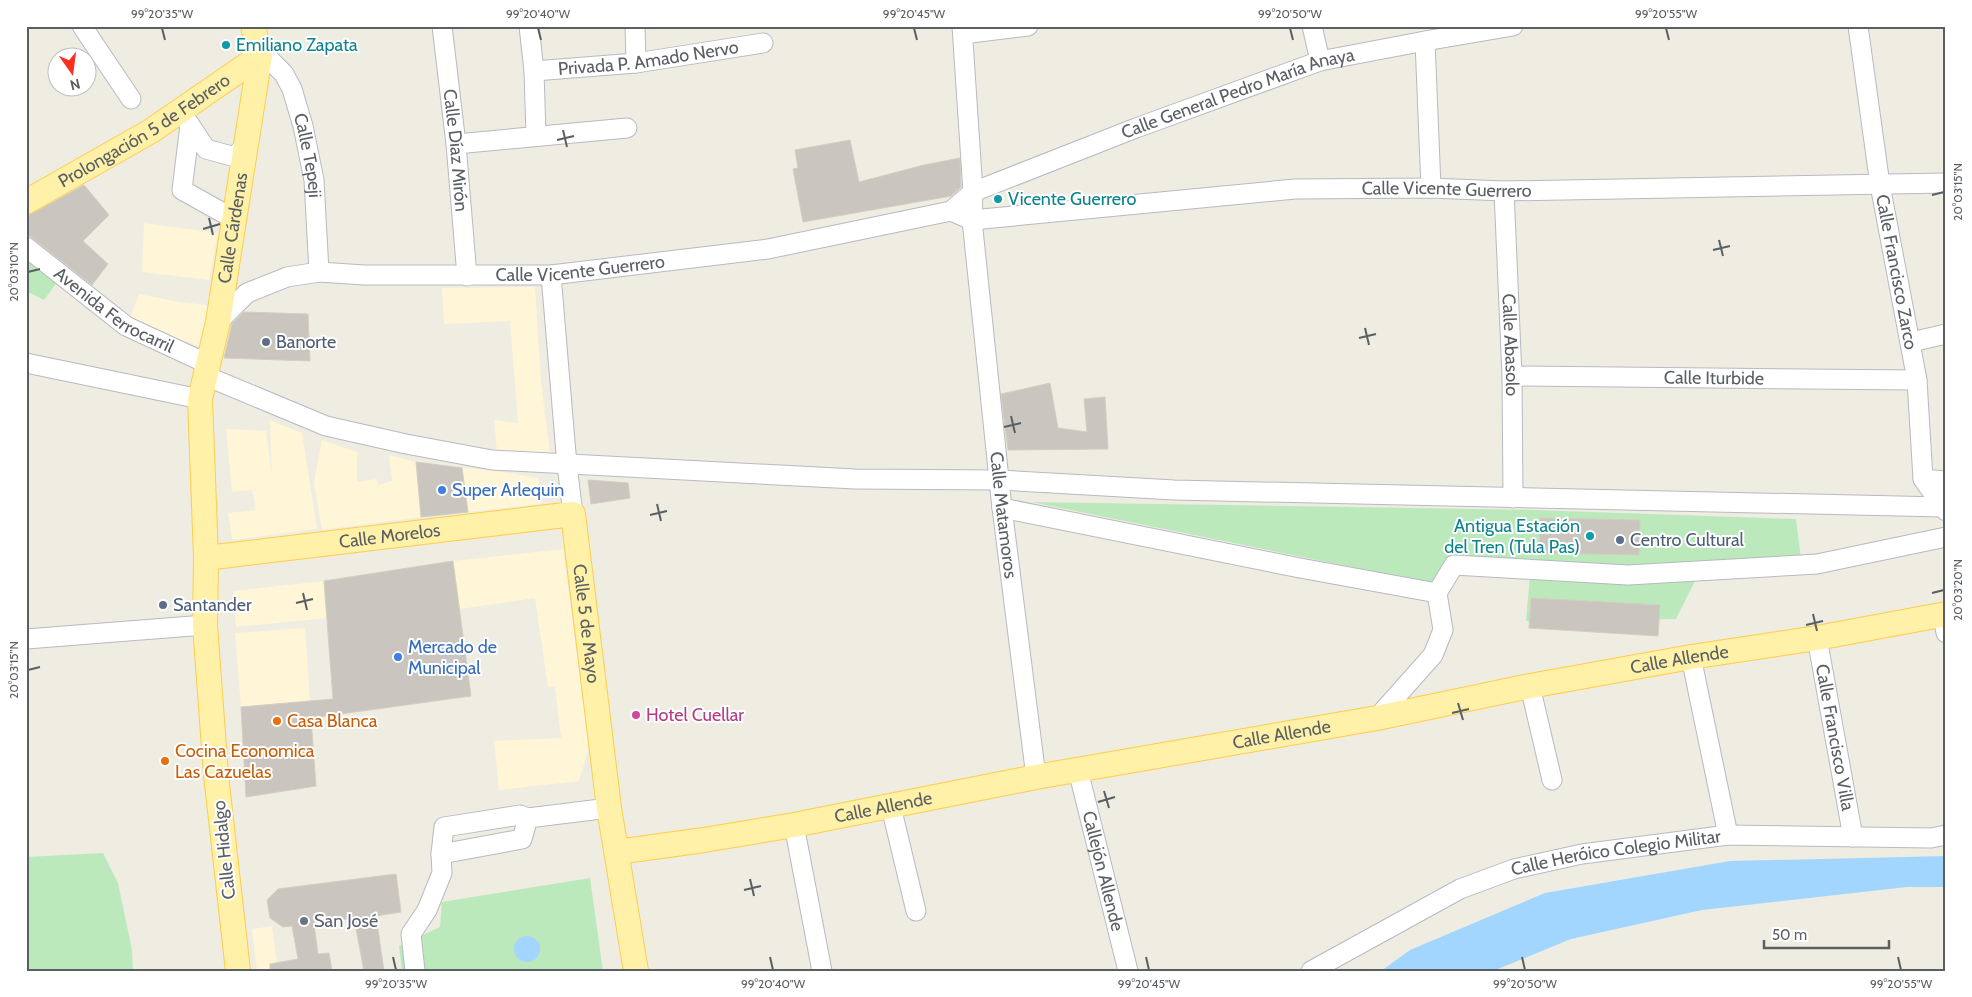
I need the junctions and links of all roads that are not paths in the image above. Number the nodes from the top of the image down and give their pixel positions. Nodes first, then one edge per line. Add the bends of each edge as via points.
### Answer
1 (82, 26) edge
2 (253, 26) edge
3 (442, 26) edge
4 (529, 26) edge
5 (636, 26) edge
6 (1028, 26) edge
7 (1312, 26) edge
8 (1513, 26) edge
9 (1858, 26) edge
10 (963, 30) edge
11 (1469, 30) edge
12 (1425, 40) junction
13 (763, 43) dead end
14 (260, 56) junction
15 (1320, 61) junction
16 (636, 63) junction
17 (534, 71) junction
18 (131, 99) dead end
19 (183, 119) junction
20 (627, 128) dead end
21 (536, 136) junction
22 (246, 144) junction
23 (456, 144) junction
24 (1946, 183) edge
25 (1880, 185) junction
26 (1431, 188) junction
27 (1504, 191) junction
28 (973, 192) junction
29 (26, 202) edge
30 (951, 211) junction
31 (234, 219) junction
32 (972, 220) junction
33 (26, 247) edge
34 (320, 272) junction
35 (551, 275) junction
36 (467, 276) junction
37 (218, 322) junction
38 (1946, 334) edge
39 (1911, 342) junction
40 (26, 363) edge
41 (207, 370) junction
42 (1512, 376) junction
43 (1917, 380) junction
44 (200, 400) junction
45 (567, 465) junction
46 (1923, 479) junction
47 (1000, 480) junction
48 (1946, 481) edge
49 (1513, 498) junction
50 (1002, 508) junction
51 (1944, 509) edge
52 (573, 514) junction
53 (1946, 537) edge
54 (206, 558) junction
55 (1437, 593) junction
56 (1945, 620) edge
57 (205, 625) junction
58 (1817, 638) junction
59 (26, 639) edge
60 (1692, 657) junction
61 (1530, 686) junction
62 (1377, 718) junction
63 (1078, 770) junction
64 (1036, 777) junction
65 (1552, 780) dead end
66 (891, 807) junction
67 (609, 808) junction
68 (528, 818) junction
69 (794, 825) junction
70 (1728, 835) junction
71 (1946, 835) edge
72 (1853, 837) junction
73 (617, 852) junction
74 (441, 854) junction
75 (916, 911) dead end
76 (238, 971) edge
77 (415, 971) edge
78 (636, 971) edge
79 (822, 971) edge
80 (1128, 971) edge
81 (1310, 971) edge

1 - 18 street
2 - 14 main road
3 - 23 street, Calle Díaz Mirón
4 - 17 street
5 - 16 street
6 - 10 street
7 - 15 street
8 - 11 street, Calle General Pedro María Anaya
9 - 25 street, Calle Francisco Zarco
10 - 28 street, Calle Matamoros
11 - 12 street, Calle General Pedro María Anaya
12 - 15 street, Calle General Pedro María Anaya
12 - 26 street
13 - 16 street, Privada P. Amado Nervo
14 - 19 main road, Prolongación 5 de Febrero
14 - 22 main road, Calle Cárdenas
14 - 34 street, Calle Tepeji via 272,61 284,74 303,126 314,180
15 - 28 street, Calle General Pedro María Anaya
16 - 17 street, Privada P. Amado Nervo
17 - 21 street
19 - 22 street via 206,149 235,156
19 - 29 main road, Prolongación 5 de Febrero via 151,131
19 - 31 street via 182,190
20 - 21 street
21 - 23 street
22 - 31 main road, Calle Cárdenas
23 - 36 street, Calle Díaz Mirón
24 - 25 street, Calle Vicente Guerrero
25 - 27 street, Calle Vicente Guerrero
25 - 39 street, Calle Francisco Zarco
26 - 27 street, Calle Vicente Guerrero
26 - 32 street, Calle Vicente Guerrero via 1295,189
27 - 42 street, Calle Abasolo
28 - 30 street, Calle Vicente Guerrero
28 - 32 street, Calle Matamoros
30 - 32 street, Calle Vicente Guerrero
30 - 35 street, Calle Vicente Guerrero via 768,249
31 - 37 main road, Calle Cárdenas
32 - 47 street, Calle Matamoros
33 - 41 street, Avenida Ferrocarril via 126,326
34 - 36 street, Calle Vicente Guerrero
34 - 37 street, Calle Vicente Guerrero via 287,277 247,293
35 - 36 street, Calle Vicente Guerrero
35 - 45 street, Calle 5 de Mayo
37 - 41 main road, Calle Cárdenas
38 - 39 street
39 - 43 street, Calle Francisco Zarco
40 - 44 street
41 - 44 main road, Calle Cárdenas
41 - 45 street, Avenida Ferrocarril via 326,426 492,460
42 - 43 street, Calle Iturbide
42 - 49 street, Calle Abasolo
43 - 46 street, Calle Francisco Zarco
44 - 54 main road, Calle Hidalgo
45 - 47 street, Avenida Ferrocarril via 855,480
45 - 52 street, Calle 5 de Mayo
46 - 48 street
46 - 51 street
47 - 49 street, Avenida Ferrocarril via 1174,490
47 - 50 street, Calle Matamoros
49 - 51 street, Avenida Ferrocarril
50 - 55 street
50 - 64 street, Calle Matamoros
52 - 54 main road, Calle Morelos
52 - 67 main road, Calle 5 de Mayo
53 - 55 street via 1817,564 1628,574 1454,565
54 - 57 main road, Calle Hidalgo
55 - 62 street via 1443,630 1433,655
56 - 58 main road, Calle Allende
57 - 59 street
57 - 76 main road, Calle Hidalgo via 216,775
58 - 60 main road, Calle Allende
58 - 72 street, Calle Francisco Villa
60 - 61 main road, Calle Allende
60 - 70 street
61 - 62 main road, Calle Allende
61 - 65 street
62 - 63 main road, Calle Allende
63 - 64 main road, Calle Allende
63 - 80 street, Callejón Allende
64 - 66 main road, Calle Allende
66 - 69 main road, Calle Allende
66 - 75 street
67 - 68 street
67 - 73 main road, Calle 5 de Mayo
68 - 74 street via 522,839
68 - 74 street via 520,814 444,827
69 - 73 main road, Calle Allende
69 - 79 street
70 - 72 street, Calle Heróico Colegio Militar
70 - 81 street, Calle Heróico Colegio Militar via 1582,854 1514,869 1460,889
71 - 72 street, Calle Heróico Colegio Militar via 1931,838
73 - 78 main road, Calle 5 de Mayo
74 - 77 street via 442,873 427,910 411,934

